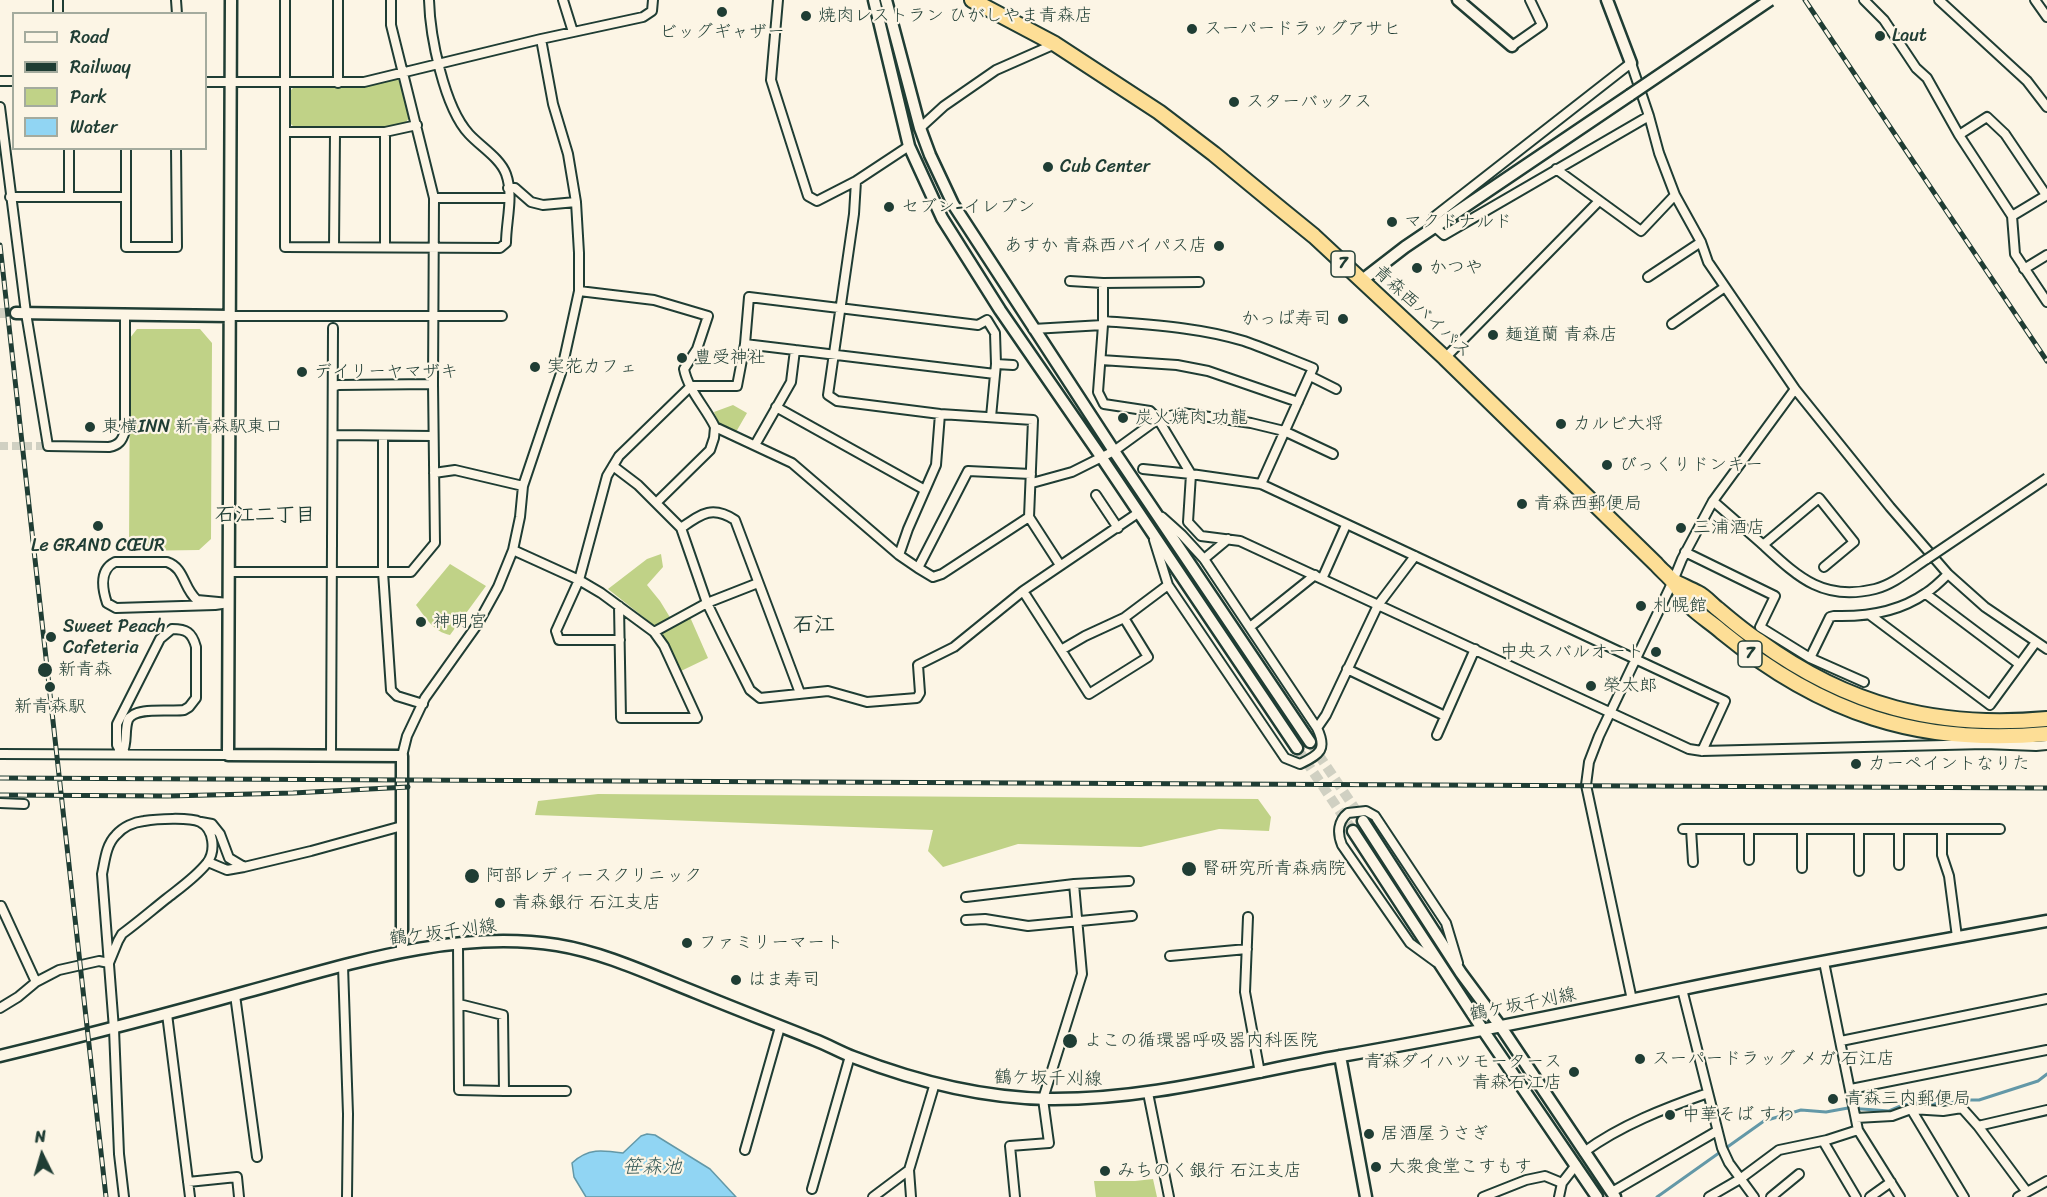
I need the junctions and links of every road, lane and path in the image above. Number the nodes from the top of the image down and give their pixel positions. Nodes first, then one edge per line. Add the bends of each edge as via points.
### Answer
1 (231, 0) edge
2 (285, 0) edge
3 (338, 0) edge
4 (392, 0) edge
5 (429, 0) edge
6 (563, 0) edge
7 (653, 0) edge
8 (778, 0) edge
9 (874, 0) edge
10 (886, 0) edge
11 (972, 0) edge
12 (1458, 0) edge
13 (1530, 0) edge
14 (1607, 0) edge
15 (1770, 0) edge
16 (1864, 0) edge
17 (1939, 0) edge
18 (2035, 0) edge
19 (2047, 17) edge
20 (573, 32) junction
21 (541, 39) junction
22 (1055, 44) junction
23 (1512, 46) joint
24 (439, 63) junction
25 (1630, 63) junction
26 (403, 73) junction
27 (207, 82) edge
28 (231, 82) junction
29 (338, 82) junction
30 (285, 83) junction
31 (0, 107) edge
32 (2047, 107) edge
33 (1649, 116) junction
34 (417, 126) junction
35 (920, 128) junction
36 (285, 132) junction
37 (385, 132) junction
38 (335, 133) junction
39 (1959, 135) junction
40 (909, 146) junction
41 (69, 150) edge
42 (126, 150) edge
43 (176, 150) edge
44 (1556, 169) junction
45 (856, 181) junction
46 (508, 188) junction
47 (1675, 195) junction
48 (2047, 195) edge
49 (10, 197) junction
50 (69, 197) junction
51 (126, 197) junction
52 (434, 198) junction
53 (508, 198) junction
54 (1599, 201) junction
55 (576, 202) junction
56 (2012, 216) junction
57 (1435, 227) junction
58 (1701, 242) junction
59 (334, 247) junction
60 (385, 247) junction
61 (434, 248) junction
62 (2047, 255) edge
63 (2024, 269) junction
64 (1648, 277) dead end
65 (1070, 281) dead end
66 (1361, 281) junction
67 (1199, 282) dead end
68 (1103, 284) junction
69 (1725, 288) junction
70 (579, 291) junction
71 (2047, 302) edge
72 (841, 309) junction
73 (1000, 310) junction
74 (21, 313) junction
75 (125, 314) junction
76 (230, 316) junction
77 (502, 316) dead end
78 (434, 317) junction
79 (987, 320) junction
80 (1103, 323) junction
81 (1672, 324) dead end
82 (333, 328) dead end
83 (1033, 329) junction
84 (745, 344) junction
85 (795, 350) junction
86 (834, 355) junction
87 (1445, 358) junction
88 (1101, 360) junction
89 (996, 364) junction
90 (1012, 365) dead end
91 (995, 374) junction
92 (1310, 376) junction
93 (433, 384) junction
94 (691, 386) junction
95 (333, 387) junction
96 (1336, 389) dead end
97 (1795, 389) junction
98 (1298, 402) junction
99 (776, 407) junction
100 (940, 414) junction
101 (991, 417) junction
102 (1158, 419) junction
103 (715, 427) junction
104 (1284, 431) junction
105 (333, 435) junction
106 (383, 436) junction
107 (434, 436) junction
108 (755, 445) junction
109 (1114, 451) junction
110 (1333, 454) dead end
111 (1102, 458) junction
112 (613, 466) junction
113 (1143, 469) dead end
114 (434, 472) junction
115 (1191, 474) junction
116 (2047, 478) edge
117 (1031, 479) junction
118 (1261, 484) junction
119 (523, 486) junction
120 (925, 490) junction
121 (1096, 495) dead end
122 (1713, 501) junction
123 (656, 503) junction
124 (1154, 510) junction
125 (1138, 513) junction
126 (1029, 517) junction
127 (1346, 525) junction
128 (681, 528) junction
129 (1118, 528) junction
130 (1151, 532) junction
131 (1228, 539) junction
132 (1763, 545) junction
133 (513, 550) junction
134 (1685, 552) junction
135 (899, 555) junction
136 (1415, 556) junction
137 (1204, 560) junction
138 (1060, 565) junction
139 (1824, 567) dead end
140 (918, 568) junction
141 (229, 572) junction
142 (333, 572) junction
143 (383, 572) junction
144 (1948, 574) junction
145 (1318, 577) junction
146 (579, 580) junction
147 (1673, 581) junction
148 (758, 583) junction
149 (1168, 585) junction
150 (1023, 591) junction
151 (1926, 594) junction
152 (229, 603) junction
153 (707, 603) junction
154 (1378, 605) junction
155 (619, 606) junction
156 (1870, 615) junction
157 (1124, 618) junction
158 (1250, 627) junction
159 (654, 632) junction
160 (620, 640) junction
161 (2036, 642) junction
162 (2047, 649) edge
163 (1061, 650) junction
164 (1475, 650) junction
165 (1635, 658) junction
166 (1810, 658) junction
167 (2019, 664) junction
168 (1347, 669) junction
169 (1864, 682) dead end
170 (800, 693) junction
171 (423, 704) junction
172 (1611, 712) junction
173 (1445, 716) junction
174 (2047, 719) edge
175 (1317, 728) junction
176 (2047, 734) edge
177 (1437, 735) dead end
178 (1310, 742) tunnel mouth
179 (2047, 745) edge
180 (1297, 748) tunnel mouth
181 (1702, 752) junction
182 (0, 754) edge
183 (122, 754) junction
184 (228, 754) junction
185 (330, 755) junction
186 (402, 756) junction
187 (0, 803) edge
188 (24, 804) dead end
189 (1363, 821) tunnel mouth
190 (200, 822) junction
191 (402, 826) junction
192 (1749, 829) junction
193 (1802, 829) junction
194 (1860, 829) junction
195 (1899, 829) junction
196 (1942, 829) junction
197 (2000, 829) dead end
198 (1353, 831) tunnel mouth
199 (1749, 860) dead end
200 (208, 862) junction
201 (1693, 862) dead end
202 (1899, 865) dead end
203 (244, 867) junction
204 (1802, 868) dead end
205 (1859, 871) dead end
206 (1129, 881) dead end
207 (1074, 884) junction
208 (966, 897) dead end
209 (1, 906) edge
210 (1132, 916) dead end
211 (1248, 917) dead end
212 (966, 920) dead end
213 (1077, 920) junction
214 (2047, 921) edge
215 (1957, 937) junction
216 (458, 944) junction
217 (1247, 949) junction
218 (402, 952) junction
219 (1170, 956) dead end
220 (1824, 962) junction
221 (109, 963) junction
222 (343, 966) junction
223 (1442, 967) junction
224 (1461, 973) junction
225 (36, 982) junction
226 (1682, 989) junction
227 (235, 995) junction
228 (2047, 999) edge
229 (1632, 1000) junction
230 (459, 1004) junction
231 (0, 1008) edge
232 (167, 1014) junction
233 (780, 1027) junction
234 (1501, 1027) junction
235 (114, 1029) junction
236 (1483, 1030) junction
237 (1841, 1041) junction
238 (2047, 1050) edge
239 (0, 1056) edge
240 (850, 1056) junction
241 (1340, 1056) junction
242 (1260, 1073) junction
243 (935, 1083) junction
244 (1851, 1089) junction
245 (504, 1090) junction
246 (566, 1091) dead end
247 (1148, 1093) junction
248 (1708, 1093) junction
249 (1043, 1099) junction
250 (1911, 1109) junction
251 (2047, 1110) edge
252 (1855, 1111) junction
253 (1978, 1126) junction
254 (1858, 1130) junction
255 (1717, 1131) junction
256 (1823, 1141) junction
257 (745, 1150) dead end
258 (1584, 1152) junction
259 (257, 1157) dead end
260 (1576, 1165) junction
261 (909, 1170) junction
262 (1799, 1174) dead end
263 (1740, 1179) junction
264 (2047, 1181) edge
265 (188, 1182) junction
266 (1891, 1182) junction
267 (1562, 1183) junction
268 (812, 1189) dead end
269 (2027, 1192) junction
270 (1613, 1194) edge
271 (124, 1197) edge
272 (190, 1197) edge
273 (239, 1197) edge
274 (347, 1197) edge
275 (873, 1197) edge
276 (911, 1197) edge
277 (1015, 1197) edge
278 (1169, 1197) edge
279 (1366, 1197) edge
280 (1483, 1197) edge
281 (1559, 1197) edge
282 (1597, 1197) edge
283 (1709, 1197) edge
284 (1754, 1197) edge
285 (1771, 1197) edge
286 (1856, 1197) edge
287 (1870, 1197) edge
288 (1900, 1197) edge
289 (1964, 1197) edge
290 (2018, 1197) edge

1 - 28 street
2 - 30 street
3 - 29 street
4 - 26 street via 392,25
5 - 24 street
6 - 20 street
7 - 20 street via 652,11 642,17
8 - 45 street via 771,80 808,196 818,201
9 - 40 street
10 - 35 street
11 - 22 highway, 青森西バイパス / 7
12 - 23 street
13 - 23 street via 1542,25
14 - 25 street
15 - 57 street, bridge
16 - 39 street via 1927,78
17 - 32 street via 2026,81
18 - 19 street
20 - 21 street
21 - 24 street
21 - 55 street
22 - 35 street via 996,70
22 - 66 highway, 青森西バイパス / 7 via 1203,145 1314,236
24 - 26 street
24 - 46 street via 460,121 500,165
25 - 33 street
25 - 57 street via 1434,217
26 - 29 street via 364,82
26 - 34 street
27 - 28 street
28 - 30 street
28 - 76 street
29 - 30 street
30 - 36 street
31 - 49 street
33 - 44 street
33 - 47 street
34 - 37 street
34 - 52 street
35 - 83 street via 953,204
36 - 38 street
36 - 59 street via 285,247
37 - 38 street
37 - 60 street
38 - 59 street
39 - 48 street via 1987,117 2005,134
39 - 56 street
40 - 45 street
40 - 73 street via 942,218
41 - 50 street
42 - 51 street
43 - 51 street via 177,247 126,247
44 - 54 street
44 - 57 street via 1444,235
45 - 72 street
46 - 53 street
46 - 55 street via 515,188 531,202 543,205
47 - 54 street via 1641,231
47 - 58 street
48 - 56 street
49 - 50 street
49 - 74 street
50 - 51 street
52 - 53 street
52 - 61 street
53 - 61 street via 506,243 500,248
54 - 87 street
55 - 70 street
56 - 63 street via 2015,254
57 - 66 street
58 - 64 street
58 - 69 street via 1708,262
59 - 60 street
60 - 61 street
61 - 78 street
62 - 63 street
63 - 71 street
65 - 68 street
66 - 87 highway, 青森西バイパス / 7
67 - 68 street
68 - 80 street
69 - 81 street
69 - 97 street
70 - 94 street via 654,300 708,316 697,349 684,369
70 - 119 street via 561,373
72 - 79 street via 978,325
72 - 84 street via 749,297
72 - 86 street
73 - 79 street
73 - 111 street
74 - 75 street
74 - 75 street via 48,446 109,447 117,445 125,431
75 - 76 street
76 - 78 street
76 - 141 street
77 - 78 street
78 - 93 street
79 - 89 street via 995,333
80 - 83 street
80 - 88 street
80 - 92 street via 1188,329 1245,342 1313,368
82 - 95 street
83 - 109 street
84 - 85 street
84 - 94 street via 737,386
85 - 86 street
85 - 99 street via 790,382
86 - 91 street
86 - 100 street via 828,395 837,401
87 - 147 highway, 青森西バイパス / 7
88 - 98 street via 1208,371
88 - 102 street via 1098,393 1104,404 1150,411
89 - 90 street
89 - 91 street
91 - 101 street
92 - 96 street
92 - 98 street
93 - 95 street
93 - 107 street
94 - 103 street
94 - 112 street
95 - 105 street
97 - 122 street
97 - 144 street
98 - 104 street
99 - 108 street
99 - 120 street
100 - 101 street
100 - 120 street via 936,465
101 - 117 street via 1033,420
102 - 104 street via 1182,413
102 - 109 street
102 - 115 street
103 - 108 street
103 - 123 street via 710,450
104 - 110 street
104 - 118 street
105 - 106 street
105 - 142 street
106 - 107 street
106 - 143 street
107 - 114 street
108 - 135 street via 792,463
109 - 111 street
109 - 124 street
111 - 117 street via 1072,472
111 - 125 street
112 - 123 street
112 - 146 street via 600,498
113 - 115 street
114 - 119 street via 455,470
114 - 143 street via 435,543 411,572
115 - 118 street
115 - 131 street via 1188,522 1201,536
116 - 132 street, bridge via 1895,580 1875,589 1843,592 1818,587 1802,579
117 - 126 street
117 - 140 street via 968,471
118 - 127 street
119 - 133 street
120 - 135 street
121 - 129 street
122 - 132 street
122 - 134 street
123 - 128 street
124 - 137 street
124 - 178 street
125 - 129 street
125 - 130 street
126 - 138 street
126 - 140 street via 942,574 933,577
127 - 136 street
127 - 145 street
128 - 148 street via 701,513 715,512 735,520
128 - 153 street
129 - 138 street
130 - 149 street
130 - 180 street
131 - 137 street
131 - 145 street
132 - 139 street via 1819,498 1854,542
133 - 146 street
133 - 171 street via 477,625
134 - 147 street
134 - 166 street via 1775,596 1760,627
135 - 140 street
136 - 154 street
136 - 165 street
137 - 158 street
138 - 150 street
141 - 142 street
141 - 152 street
142 - 143 street
142 - 185 street
143 - 171 street via 392,690 397,696
144 - 151 street
144 - 161 street via 1984,607
145 - 154 street
145 - 158 street
146 - 155 street
146 - 160 street via 556,631 559,640
147 - 165 street
147 - 174 highway, 青森西バイパス / 7 via 1699,594 1808,674 1849,693 1887,706 1966,721
147 - 176 highway, 青森西バイパス / 7 via 1688,605 1748,653 1785,678 1842,707 1928,731 1974,737
148 - 153 street
148 - 170 street
149 - 157 street
149 - 175 street via 1285,758 1300,764 1320,752 1323,740
150 - 163 street
150 - 170 street via 954,647 918,665 917,698 867,702 828,691
151 - 156 street
151 - 167 street
152 - 152 street via 116,608 107,603 104,572 115,562 167,562 181,571 189,592 197,600
152 - 184 street
153 - 159 street
153 - 170 street via 750,690 760,698
154 - 164 street
154 - 168 street
155 - 159 street
155 - 160 street
156 - 166 street via 1830,617
156 - 167 street via 1990,705
157 - 163 street
157 - 163 street via 1148,657 1089,694
158 - 175 street
159 - 160 street via 697,718 621,718
161 - 162 street
161 - 167 street
164 - 172 street
164 - 173 street
165 - 172 street
165 - 181 street via 1725,701
166 - 169 street
168 - 173 street
168 - 175 street
171 - 186 street
172 - 181 street
172 - 229 street via 1589,762 1586,785
173 - 177 street
179 - 181 street
182 - 183 street
183 - 183 street via 117,745 117,724 160,639 172,629 190,632 196,647 194,702 184,710 133,714 128,720
183 - 184 street
184 - 185 street
185 - 186 street
186 - 191 street
187 - 188 street
189 - 224 street
190 - 200 street via 213,840
190 - 203 street via 212,824 229,858
190 - 221 street via 144,820 115,835 105,855 102,874
191 - 203 street
191 - 218 street
192 - 193 street
192 - 199 street
192 - 201 street via 1687,829
193 - 194 street
193 - 204 street
194 - 195 street
194 - 205 street
195 - 196 street
195 - 202 street
196 - 197 street
196 - 215 street via 1942,855 1949,876
198 - 223 street
200 - 203 street via 227,870
200 - 221 street via 122,934
206 - 207 street
207 - 208 street
207 - 213 street
209 - 225 street
210 - 213 street
211 - 217 street
212 - 213 street via 1028,926
213 - 249 street via 1082,974
214 - 215 street, 鶴ケ坂千刈線
215 - 220 street, 鶴ケ坂千刈線
216 - 218 street, 鶴ケ坂千刈線
216 - 230 street
216 - 233 street, 鶴ケ坂千刈線 via 501,941 559,945 593,953
217 - 219 street
217 - 242 street via 1245,992
218 - 222 street, 鶴ケ坂千刈線
220 - 226 street, 鶴ケ坂千刈線
220 - 237 street
221 - 225 street via 99,961 59,970
221 - 235 street
222 - 227 street, 鶴ケ坂千刈線
222 - 274 street
223 - 224 street via 1410,943 1342,845 1340,824 1348,813 1366,811 1375,816 1446,923
223 - 236 street
224 - 234 street
225 - 231 street
226 - 229 street, 鶴ケ坂千刈線
226 - 248 street
227 - 232 street, 鶴ケ坂千刈線
227 - 259 street
228 - 237 street
229 - 234 street, 鶴ケ坂千刈線
230 - 245 street via 503,1015
230 - 245 street via 459,1090
232 - 235 street, 鶴ケ坂千刈線
232 - 265 street
233 - 240 street, 鶴ケ坂千刈線
233 - 257 street
234 - 236 street, 鶴ケ坂千刈線
234 - 258 street
235 - 239 street, 鶴ケ坂千刈線
235 - 271 street
236 - 241 street, 鶴ケ坂千刈線
236 - 260 street
237 - 244 street
238 - 244 street
240 - 243 street, 鶴ケ坂千刈線
240 - 268 street
241 - 242 street, 鶴ケ坂千刈線
241 - 279 street
242 - 247 street, 鶴ケ坂千刈線
243 - 249 street, 鶴ケ坂千刈線 via 987,1094
243 - 261 street
244 - 252 street
245 - 246 street
247 - 249 street, 鶴ケ坂千刈線
247 - 278 street
248 - 255 street
248 - 258 street via 1657,1111
249 - 277 street via 1049,1143 1010,1146
250 - 252 street via 1892,1116
250 - 253 street via 1962,1108
250 - 289 street
251 - 253 street
252 - 254 street
253 - 269 street
254 - 256 street
254 - 266 street
255 - 263 street via 1723,1152
255 - 270 street
256 - 263 street via 1779,1150
256 - 286 street
258 - 270 street
260 - 267 street
260 - 282 street
261 - 275 street
261 - 276 street
262 - 285 street
263 - 283 street
263 - 284 street
264 - 269 street
265 - 272 street
265 - 273 street via 237,1177
266 - 287 street
266 - 288 street
267 - 280 street via 1545,1176
267 - 281 street
269 - 290 street

